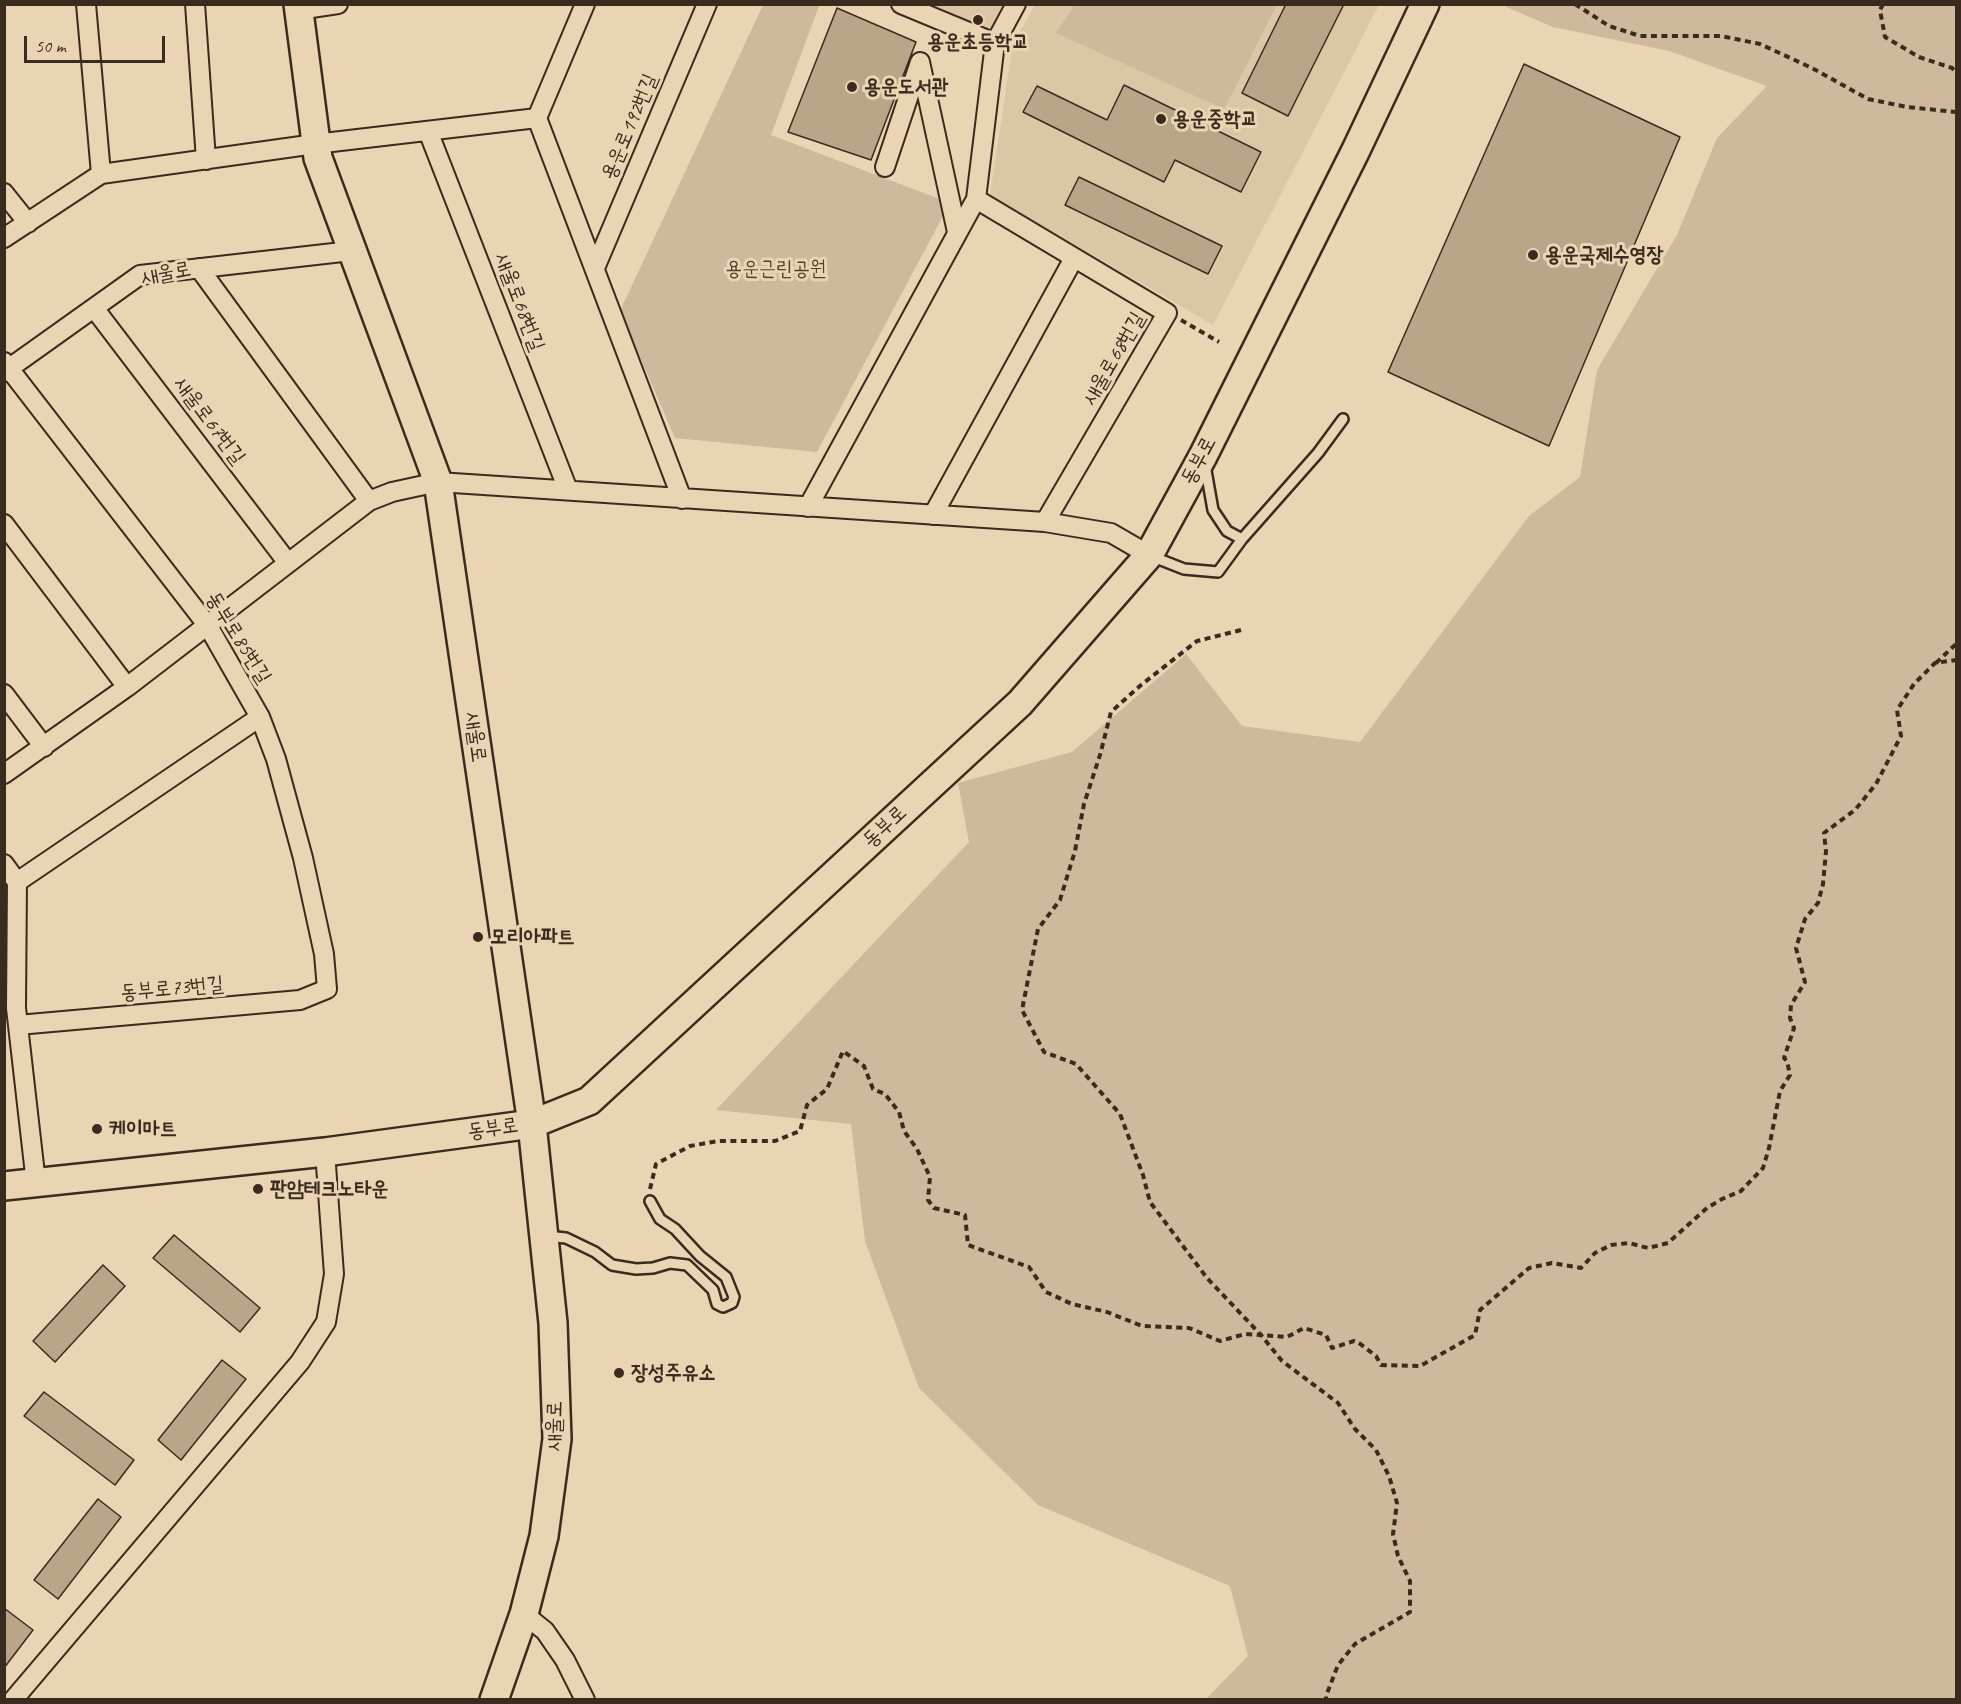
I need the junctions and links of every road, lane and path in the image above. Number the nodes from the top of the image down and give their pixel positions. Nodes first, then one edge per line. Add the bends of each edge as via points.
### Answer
1 (86, 4) edge
2 (195, 4) edge
3 (338, 4) edge
4 (585, 4) edge
5 (708, 4) edge
6 (901, 4) edge
7 (1016, 4) edge
8 (1425, 4) edge
9 (1575, 4) edge
10 (1883, 4) edge
11 (298, 7) edge
12 (995, 43) junction
13 (1956, 72) edge
14 (1956, 112) edge
15 (537, 118) junction
16 (428, 131) junction
17 (315, 144) junction
18 (206, 160) junction
19 (885, 167) dead end
20 (101, 174) junction
21 (4, 193) edge
22 (976, 199) junction
23 (28, 223) junction
24 (957, 232) junction
25 (4, 238) edge
26 (351, 251) junction
27 (1074, 258) junction
28 (199, 268) junction
29 (595, 268) junction
30 (94, 308) junction
31 (1167, 313) junction
32 (1219, 342) dead end
33 (6, 367) edge
34 (1343, 419) dead end
35 (1203, 456) junction
36 (438, 482) junction
37 (568, 490) junction
38 (682, 499) junction
39 (369, 501) junction
40 (808, 507) junction
41 (933, 515) junction
42 (1045, 522) junction
43 (4, 524) edge
44 (1242, 539) junction
45 (1149, 555) junction
46 (288, 562) junction
47 (208, 626) junction
48 (1241, 630) dead end
49 (1956, 644) edge
50 (1956, 660) edge
51 (1935, 663) junction
52 (127, 687) junction
53 (4, 694) edge
54 (260, 717) junction
55 (44, 747) junction
56 (4, 774) edge
57 (4, 864) edge
58 (17, 882) junction
59 (327, 989) joint
60 (4, 993) edge
61 (17, 1017) junction
62 (532, 1124) junction
63 (325, 1152) junction
64 (36, 1182) junction
65 (4, 1186) edge
66 (650, 1201) joint
67 (544, 1236) junction
68 (1261, 1335) junction
69 (524, 1614) junction
70 (14, 1700) edge
71 (494, 1700) edge
72 (585, 1700) edge
73 (1326, 1700) edge

1 - 20 street
2 - 18 street
3 - 11 street
4 - 15 street
5 - 29 street, 용운로192번길
6 - 12 street
7 - 12 street
8 - 35 main road, 동부로
9 - 14 path via 1609,26 1640,36 1721,36 1760,44 1868,99
10 - 13 path via 1880,10 1885,37
11 - 17 main road, 새울로
12 - 22 street
15 - 16 street
15 - 29 street
16 - 17 street
16 - 37 street, 새울로68번길
17 - 18 street
17 - 26 main road, 새울로
18 - 20 street
19 - 24 street via 920,62
20 - 23 street
21 - 23 street
22 - 24 street
22 - 27 street, 새울로68번길
23 - 25 street
24 - 40 street
26 - 28 street, 새울로
26 - 36 main road, 새울로
27 - 31 street, 새울로68번길
27 - 41 street
28 - 30 street, 새울로 via 140,274
28 - 39 street
29 - 38 street
30 - 33 street, 새울로
30 - 46 street, 새울로67번길
31 - 32 path
31 - 42 street, 새울로68번길
33 - 47 street, 동부로85번길
34 - 44 lane
35 - 44 lane via 1214,510 1227,531
35 - 45 main road, 동부로
36 - 37 street
36 - 39 street
36 - 62 main road, 새울로
37 - 38 street
38 - 40 street
39 - 46 street
40 - 41 street
41 - 42 street
42 - 45 street via 1110,533
43 - 52 street
44 - 45 lane via 1218,572 1184,569
45 - 62 main road, 동부로 via 1020,703 589,1101
46 - 47 street
47 - 52 street
47 - 54 street, 동부로85번길
48 - 68 path via 1197,641 1110,712 1060,900 1038,929 1022,1010 1044,1052 1076,1064 1120,1114 1150,1202 1207,1278
49 - 51 path
50 - 51 path
51 - 68 path via 1914,684 1897,710 1901,736 1876,784 1855,810 1824,833 1823,884 1796,948 1804,982 1791,1005 1794,1028 1784,1058 1790,1075 1780,1091 1763,1168 1741,1191 1707,1208 1668,1244 1648,1248 1629,1243 1611,1245 1595,1252 1581,1268 1552,1263 1529,1268 1480,1310 1475,1335 1420,1366 1381,1365 1359,1343 1332,1348 1326,1335 1304,1328 1287,1337
52 - 55 street
53 - 55 street
54 - 58 street
54 - 59 street, 동부로85번길 via 276,759 303,858 324,954
55 - 56 street
57 - 58 street
58 - 61 street
59 - 61 street, 동부로73번길 via 300,1000
60 - 61 street
61 - 64 street
62 - 63 main road, 동부로
62 - 67 main road, 새울로
63 - 64 main road, 동부로
63 - 70 street via 334,1274 326,1322 300,1362
64 - 65 main road, 동부로
66 - 67 lane via 660,1219 726,1277 734,1297 732,1303 723,1307 717,1304 713,1290 687,1265 670,1263 636,1269 612,1265 566,1238
66 - 68 path via 656,1164 690,1146 718,1141 775,1141 800,1131 807,1105 827,1089 843,1051 864,1066 873,1089 885,1094 899,1112 904,1131 930,1177 928,1200 934,1208 965,1215 968,1245 1029,1267 1046,1292 1142,1326 1189,1328 1220,1341 1245,1334
67 - 69 main road, 새울로 via 554,1323 557,1439 544,1536
68 - 73 path via 1282,1361 1338,1403 1355,1429 1376,1450 1397,1503 1393,1534 1410,1581 1410,1612 1355,1644 1338,1665
69 - 71 main road, 새울로
69 - 72 street via 545,1631

